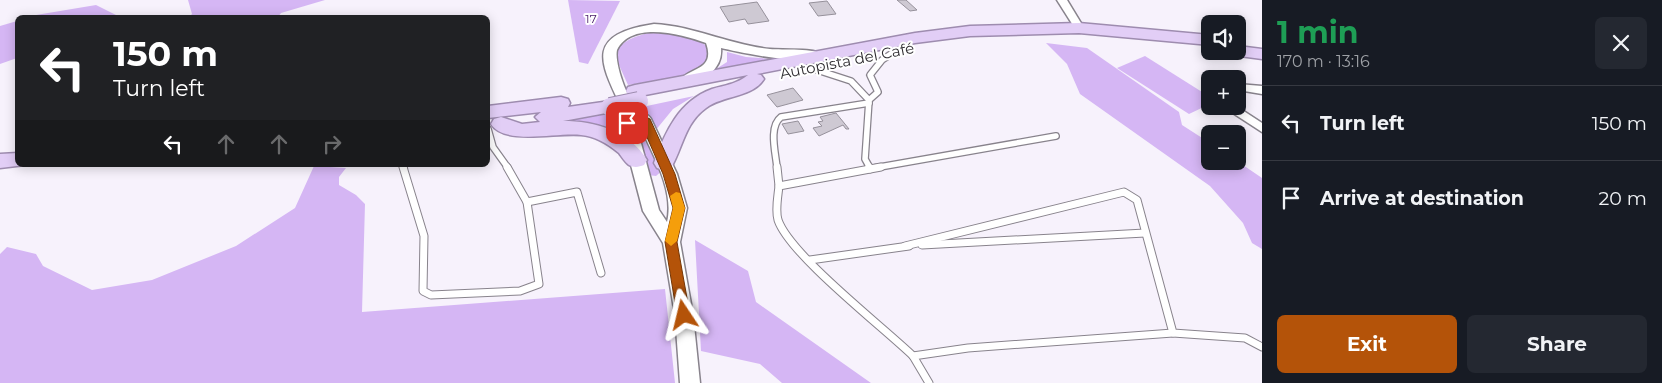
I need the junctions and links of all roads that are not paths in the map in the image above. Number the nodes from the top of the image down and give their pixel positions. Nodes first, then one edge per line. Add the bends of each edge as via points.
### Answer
1 (1062, 0) edge
2 (1079, 28) junction
3 (1201, 39) edge
4 (712, 40) junction
5 (1246, 44) edge
6 (1262, 46) edge
7 (1201, 47) edge
8 (894, 52) junction
9 (1246, 52) edge
10 (1262, 54) edge
11 (816, 61) junction
12 (755, 78) junction
13 (683, 82) junction
14 (1246, 88) edge
15 (1262, 90) edge
16 (635, 102) junction
17 (869, 102) junction
18 (1242, 115) edge
19 (491, 122) edge
20 (1262, 128) edge
21 (1056, 136) dead end
22 (15, 150) edge
23 (0, 151) edge
24 (15, 160) edge
25 (0, 161) edge
26 (403, 167) edge
27 (639, 168) junction
28 (667, 169) junction
29 (870, 170) junction
30 (779, 186) junction
31 (527, 202) junction
32 (1145, 233) junction
33 (671, 242) junction
34 (906, 246) junction
35 (810, 260) junction
36 (601, 273) dead end
37 (1173, 333) junction
38 (1262, 347) edge
39 (913, 356) junction
40 (690, 383) edge
41 (929, 383) edge

1 - 2 street
2 - 3 highway, Autopista del Café
2 - 11 highway, Autopista del Café via 970,31
4 - 11 street
4 - 13 street via 716,48 713,65
4 - 16 street via 687,31 658,27 619,39 611,48 609,58
5 - 6 highway
7 - 8 highway, Autopista del Café via 1112,37 1053,35 973,40
8 - 11 highway, Autopista del Café
8 - 17 lane via 882,60 870,75 878,92
9 - 10 highway
11 - 12 highway, Autopista del Café
11 - 13 highway, Autopista del Café
11 - 17 lane via 857,84
12 - 16 highway, Autopista del Café
12 - 28 highway via 744,88 718,94 691,110 674,134
13 - 16 highway, Autopista del Café
14 - 15 street
16 - 19 highway, Autopista del Café, bridge via 608,102
16 - 27 street via 627,123
16 - 28 street
17 - 29 lane via 865,158
17 - 30 lane via 777,120 774,129
18 - 20 street
19 - 27 highway via 519,130 562,127 598,131 625,146
19 - 31 lane via 493,147
21 - 29 lane
22 - 23 highway
24 - 25 highway
26 - 31 lane via 424,236 423,291 430,295 520,291 539,284
27 - 28 street via 659,180
27 - 33 street via 651,211
28 - 33 street via 679,208
29 - 30 lane
30 - 35 lane via 778,220 783,233
31 - 36 lane via 577,192
32 - 34 lane
32 - 34 lane via 1137,200 1124,192
32 - 37 lane
33 - 40 street via 684,315
34 - 35 lane
35 - 39 lane
37 - 38 lane via 1245,338
37 - 39 lane via 960,349
39 - 41 lane

